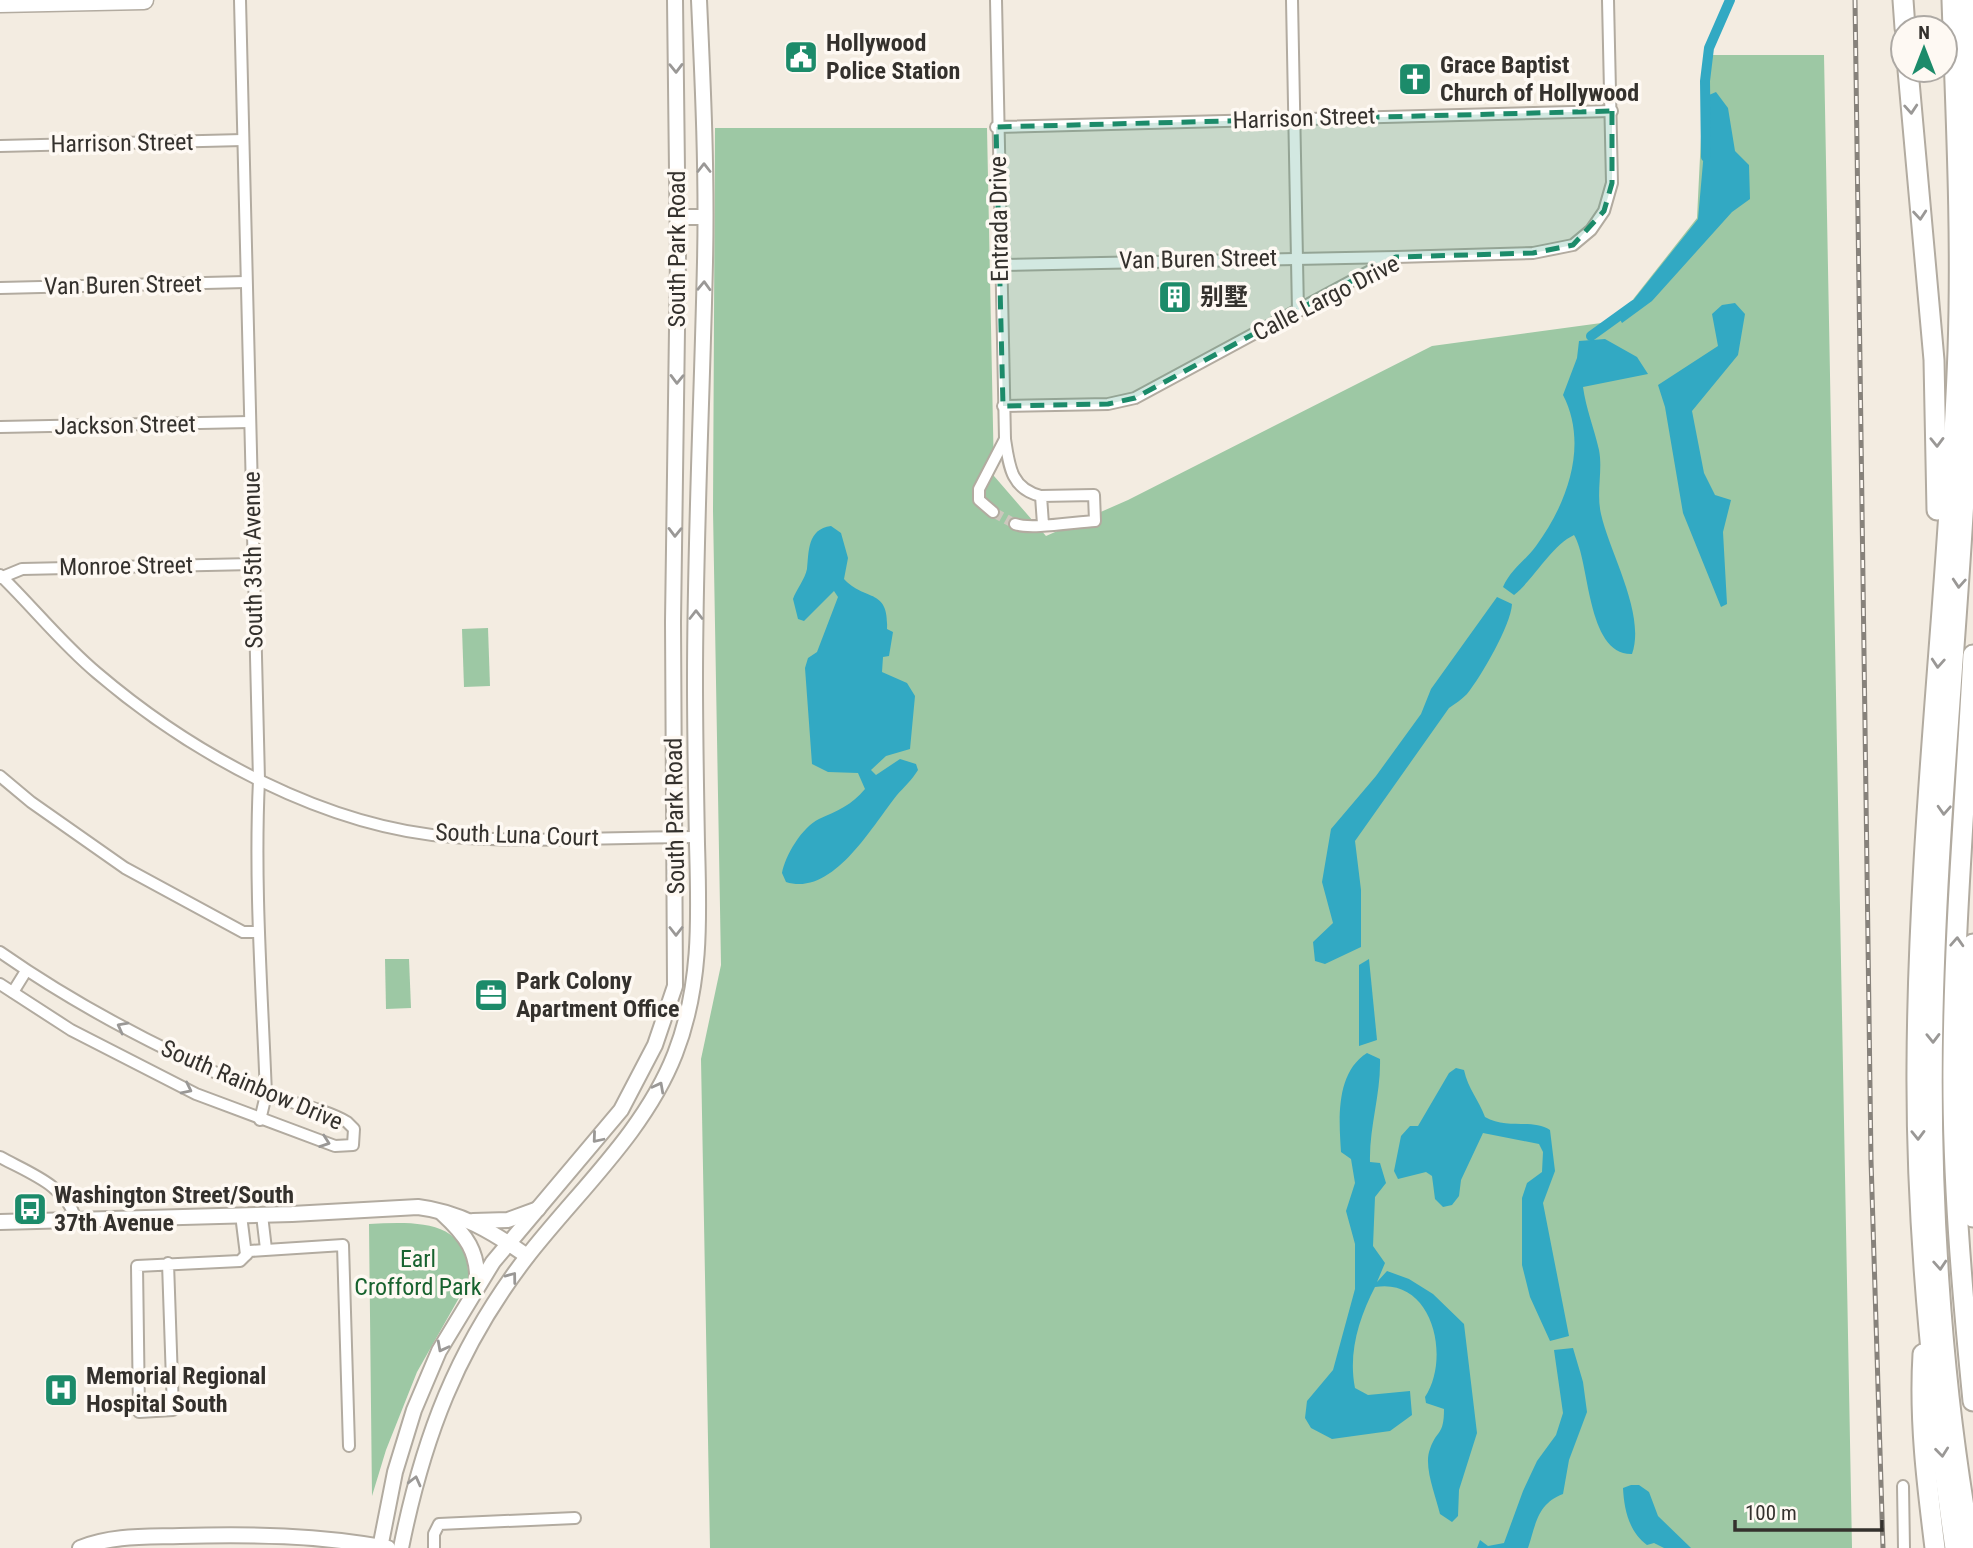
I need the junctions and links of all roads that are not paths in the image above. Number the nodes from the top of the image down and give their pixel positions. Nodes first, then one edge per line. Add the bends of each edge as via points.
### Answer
1 (144, 0) edge
2 (240, 0) edge
3 (675, 0) edge
4 (699, 0) edge
5 (996, 0) edge
6 (1292, 0) edge
7 (1608, 0) edge
8 (1960, 0) edge
9 (0, 3) edge
10 (1909, 84) edge
11 (1612, 111) junction
12 (1293, 118) junction
13 (996, 127) junction
14 (243, 140) junction
15 (0, 146) edge
16 (677, 217) junction
17 (705, 217) junction
18 (1296, 257) junction
19 (1396, 257) junction
20 (1000, 265) junction
21 (246, 282) junction
22 (0, 288) edge
23 (1298, 312) junction
24 (1003, 406) junction
25 (250, 422) junction
26 (0, 427) edge
27 (1005, 439) junction
28 (987, 472) junction
29 (1010, 472) junction
30 (1041, 496) junction
31 (993, 512) tunnel mouth
32 (1015, 524) tunnel mouth
33 (1043, 524) junction
34 (253, 564) junction
35 (0, 576) edge
36 (1942, 595) junction
37 (1973, 655) edge
38 (0, 776) edge
39 (259, 780) junction
40 (675, 837) junction
41 (697, 837) junction
42 (257, 932) junction
43 (1973, 944) edge
44 (0, 952) edge
45 (26, 971) junction
46 (0, 984) edge
47 (13, 992) junction
48 (266, 1095) junction
49 (260, 1120) junction
50 (0, 1157) edge
51 (539, 1208) junction
52 (439, 1209) junction
53 (241, 1215) junction
54 (262, 1215) junction
55 (1973, 1217) edge
56 (76, 1219) junction
57 (471, 1221) junction
58 (0, 1222) edge
59 (510, 1244) junction
60 (266, 1249) junction
61 (246, 1255) junction
62 (527, 1256) junction
63 (168, 1263) junction
64 (476, 1289) junction
65 (1926, 1311) junction
66 (1973, 1401) edge
67 (349, 1446) dead end
68 (1903, 1486) dead end
69 (575, 1518) dead end
70 (278, 1536) junction
71 (383, 1547) edge
72 (80, 1548) edge
73 (313, 1548) edge
74 (401, 1548) edge
75 (434, 1548) edge
76 (1904, 1548) edge
77 (1935, 1548) edge
78 (1955, 1548) edge
79 (1971, 1548) edge

1 - 9 highway
2 - 14 street, South 35th Avenue
3 -> 16 street, South Park Road
17 -> 4 street, South Park Road
5 - 13 street, Entrada Drive
6 - 12 street
7 - 11 street, Calle Largo Drive
8 - 36 highway via 1958,347
8 -> 79 highway via 1972,156 1972,363 1933,1013 1935,1193 1948,1370
10 -> 36 highway via 1934,360
11 - 12 street, Harrison Street
11 - 19 street, Calle Largo Drive via 1612,183 1604,211 1573,245 1533,253
12 - 13 street, Harrison Street
12 - 18 street
13 - 20 street, Entrada Drive
14 - 15 street, Harrison Street
14 - 21 street, South 35th Avenue
16 - 17 street
16 -> 40 street, South Park Road
41 -> 17 street, South Park Road via 697,464
18 - 19 street, Van Buren Street
18 - 20 street, Van Buren Street
18 - 23 street
19 - 23 street, Calle Largo Drive
20 - 24 street, Entrada Drive
21 - 22 street, Van Buren Street
21 - 25 street, South 35th Avenue
23 - 24 street, Calle Largo Drive via 1135,398 1108,404
24 - 27 street, Entrada Drive
25 - 26 street, Jackson Street
25 - 34 street, South 35th Avenue
27 - 28 street
27 - 29 street, Entrada Drive
28 - 29 street
28 - 31 street via 979,500
29 - 30 street via 1031,494
30 - 33 street
30 - 33 street via 1094,495 1095,522
32 - 33 street via 1026,528
34 - 35 street, Monroe Street via 22,569
34 - 39 street, South 35th Avenue
35 - 39 street, South Luna Court via 96,673 185,741
36 -> 65 highway via 1917,1067
66 -> 37 highway via 1961,1282 1953,1066
38 - 42 street via 125,869 243,932
39 - 40 street, South Luna Court via 337,811 450,837
39 - 42 street, South 35th Avenue
40 - 41 street, South Luna Court
40 -> 51 street, South Park Road via 676,974 667,1013 644,1070 621,1110
62 -> 41 street, South Park Road via 643,1115 676,1053 694,992 697,964
42 - 48 street, South 35th Avenue
43 - 55 highway via 1969,1061
44 - 45 street, South Rainbow Drive
45 - 47 street
48 -> 45 street, South Rainbow Drive via 119,1027
46 - 47 street, South Rainbow Drive
47 -> 49 street, South Rainbow Drive via 71,1030 196,1094
48 - 49 street, South 35th Avenue
49 -> 48 street, South Rainbow Drive via 335,1146 353,1145 356,1138 354,1129 338,1117
50 - 56 street via 56,1188 71,1203
51 - 57 street via 508,1220
51 - 59 street, South Park Road
52 - 54 street
52 - 57 street
52 - 64 street via 468,1239 476,1257
53 - 54 street
53 - 56 street
53 - 61 street
54 - 60 street
56 - 58 street
57 - 59 street
59 - 62 street
59 - 64 street, South Park Road
60 - 61 street
60 - 67 street via 343,1245
61 - 63 street via 240,1261
74 -> 62 street, South Park Road via 415,1479 434,1419 492,1304
63 - 63 street via 173,1410 139,1412 136,1266
64 -> 71 street, South Park Road via 439,1351 414,1410 395,1472
65 - 77 highway via 1921,1388
65 -> 78 highway
68 - 76 street
69 - 75 street via 439,1524
70 - 71 street
70 - 72 street via 113,1537
70 - 73 street

